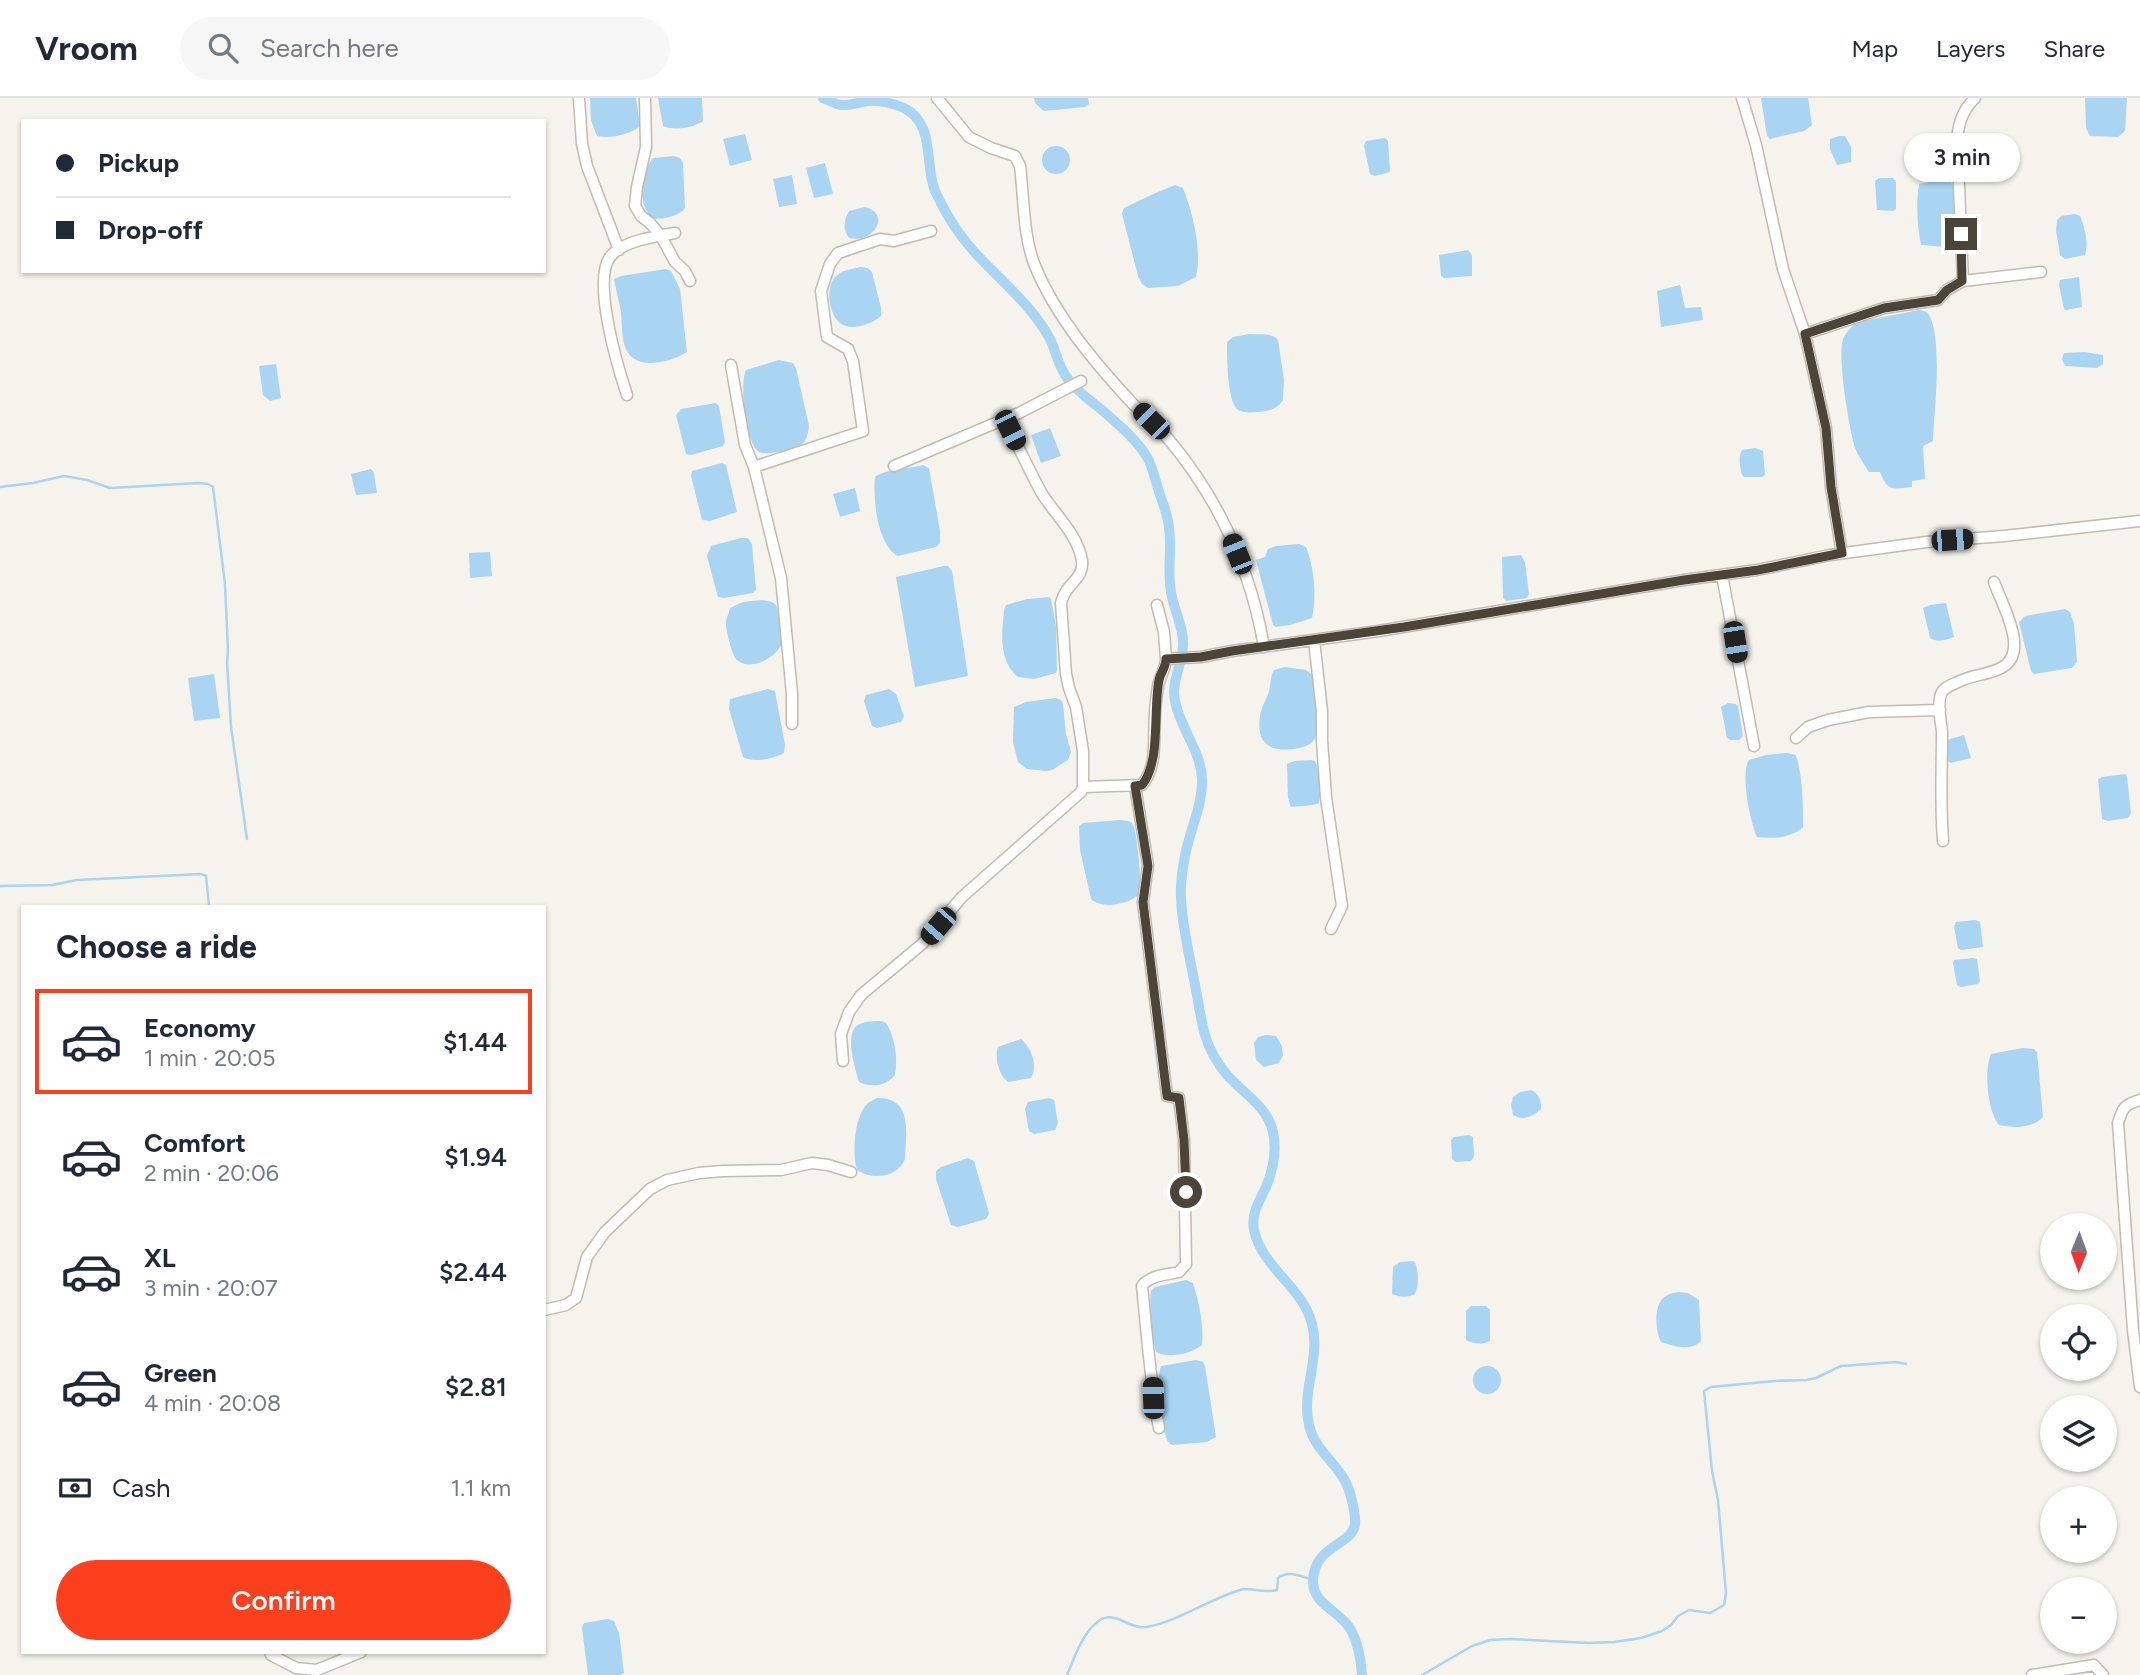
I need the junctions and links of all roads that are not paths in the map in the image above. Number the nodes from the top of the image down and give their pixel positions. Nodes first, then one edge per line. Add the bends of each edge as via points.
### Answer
1 (579, 98) edge
2 (645, 98) edge
3 (937, 98) edge
4 (1742, 98) edge
5 (1975, 98) edge
6 (931, 231) dead end
7 (675, 233) dead end
8 (661, 236) junction
9 (619, 250) junction
10 (2041, 272) dead end
11 (690, 281) dead end
12 (1962, 281) junction
13 (1805, 334) junction
14 (731, 365) dead end
15 (1081, 381) dead end
16 (627, 395) dead end
17 (1004, 419) junction
18 (894, 466) dead end
19 (754, 467) junction
20 (2140, 521) edge
21 (1842, 553) junction
22 (1722, 575) junction
23 (1994, 582) dead end
24 (1157, 605) dead end
25 (1314, 640) junction
26 (1264, 647) junction
27 (1166, 659) junction
28 (1940, 710) junction
29 (792, 724) dead end
30 (1796, 738) dead end
31 (1754, 746) dead end
32 (1135, 786) junction
33 (1083, 787) junction
34 (1942, 841) dead end
35 (1331, 929) dead end
36 (843, 1061) dead end
37 (2140, 1100) edge
38 (851, 1172) dead end
39 (546, 1309) edge
40 (2140, 1387) edge
41 (1159, 1428) dead end
42 (270, 1654) edge
43 (358, 1654) edge
44 (2032, 1675) edge
45 (2103, 1675) edge

1 - 9 street via 587,166
2 - 8 street via 646,147 635,206
3 - 26 street via 969,137 1015,156 1029,242 1045,287 1087,351 1169,439 1214,504 1245,574
4 - 13 street via 1783,269
5 - 12 street via 1959,121 1956,139
6 - 19 street via 894,241 880,239 838,253 830,264 821,291 824,326 827,337 848,349 853,361 863,431
7 - 8 street
8 - 9 street
8 - 11 street
9 - 16 street via 606,264 603,277 611,341
10 - 12 street
12 - 13 street via 1938,300 1884,308
13 - 21 street via 1826,428
14 - 19 street via 745,445
15 - 17 street
17 - 18 street
17 - 33 street via 1083,562 1080,575 1061,603 1066,674 1083,751
19 - 29 street via 781,578
20 - 21 street
21 - 22 street
22 - 25 street
22 - 31 street
23 - 28 street via 2013,632 2014,655 1997,670 1943,690
24 - 27 street
25 - 26 street
25 - 35 street via 1326,797 1342,906
26 - 27 street
27 - 32 street via 1156,700 1149,777
28 - 30 street via 1869,712 1808,727
28 - 34 street
32 - 33 street
32 - 41 street via 1148,866 1143,902 1167,1096 1179,1098 1184,1140 1186,1264 1179,1272 1146,1280 1142,1286
33 - 36 street via 962,897 922,944 860,995 841,1034
37 - 40 street via 2122,1109 2118,1123
38 - 39 street via 813,1163 667,1180 650,1189 605,1232 587,1257 576,1298
42 - 43 street via 296,1668 317,1670
44 - 45 street via 2094,1665

